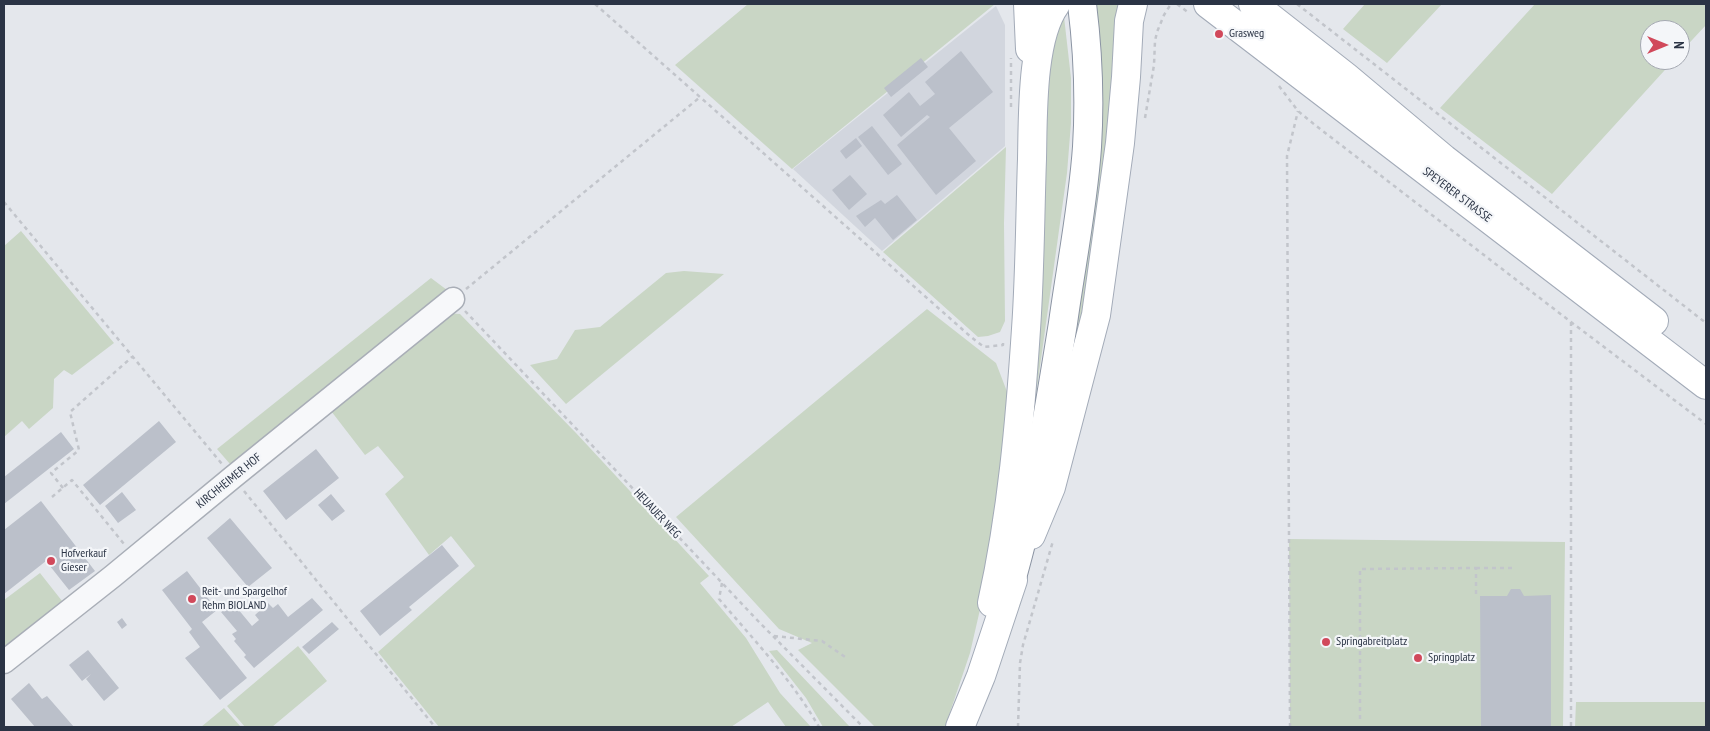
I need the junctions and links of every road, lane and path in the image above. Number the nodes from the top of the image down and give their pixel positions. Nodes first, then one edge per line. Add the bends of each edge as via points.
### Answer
1 (595, 4) edge
2 (1028, 4) edge
3 (1056, 4) edge
4 (1082, 4) edge
5 (1133, 4) edge
6 (1208, 4) edge
7 (1253, 4) edge
8 (1297, 4) edge
9 (1011, 54) dead end
10 (1034, 90) junction
11 (700, 98) junction
12 (1011, 113) dead end
13 (4, 202) edge
14 (453, 299) junction
15 (1571, 322) junction
16 (1706, 323) edge
17 (1006, 338) dead end
18 (132, 357) junction
19 (1706, 362) edge
20 (1706, 385) edge
21 (1706, 424) edge
22 (233, 477) junction
23 (63, 488) junction
24 (52, 497) dead end
25 (136, 558) junction
26 (1476, 568) junction
27 (1513, 568) dead end
28 (722, 583) junction
29 (1476, 596) dead end
30 (1005, 601) junction
31 (773, 636) junction
32 (848, 659) dead end
33 (4, 662) edge
34 (1360, 718) dead end
35 (962, 723) edge
36 (435, 727) edge
37 (818, 727) edge
38 (863, 727) edge
39 (1290, 727) edge
40 (1571, 727) edge

1 - 11 path
2 - 10 main road
3 - 10 main road via 1044,28
4 - 30 main road via 1088,103 1083,191 1034,489
5 - 30 main road via 1120,143 1096,315 1050,487
6 - 20 main road, SPEYERER STRASSE
7 - 19 main road, SPEYERER STRASSE via 1444,159
8 - 16 path
9 - 12 path
10 - 35 main road via 1026,328 1015,465 1001,562
11 - 14 path
11 - 17 path via 971,337 984,347 1002,345
13 - 18 path
14 - 22 street, KIRCHHEIMER HOF
14 - 28 path, HEUAUER WEG
15 - 21 path
15 - 39 path via 1298,111 1287,156
15 - 40 path
18 - 22 path
18 - 23 path via 70,412 79,450 51,473
22 - 25 street, KIRCHHEIMER HOF
22 - 36 path
23 - 24 path
23 - 25 path via 72,480
25 - 33 street, KIRCHHEIMER HOF
26 - 27 path
26 - 29 path
26 - 34 path via 1360,569
28 - 31 path, HEUAUER WEG
28 - 37 path via 719,599 767,654
30 - 35 main road
31 - 32 path via 822,641
31 - 38 path, HEUAUER WEG

